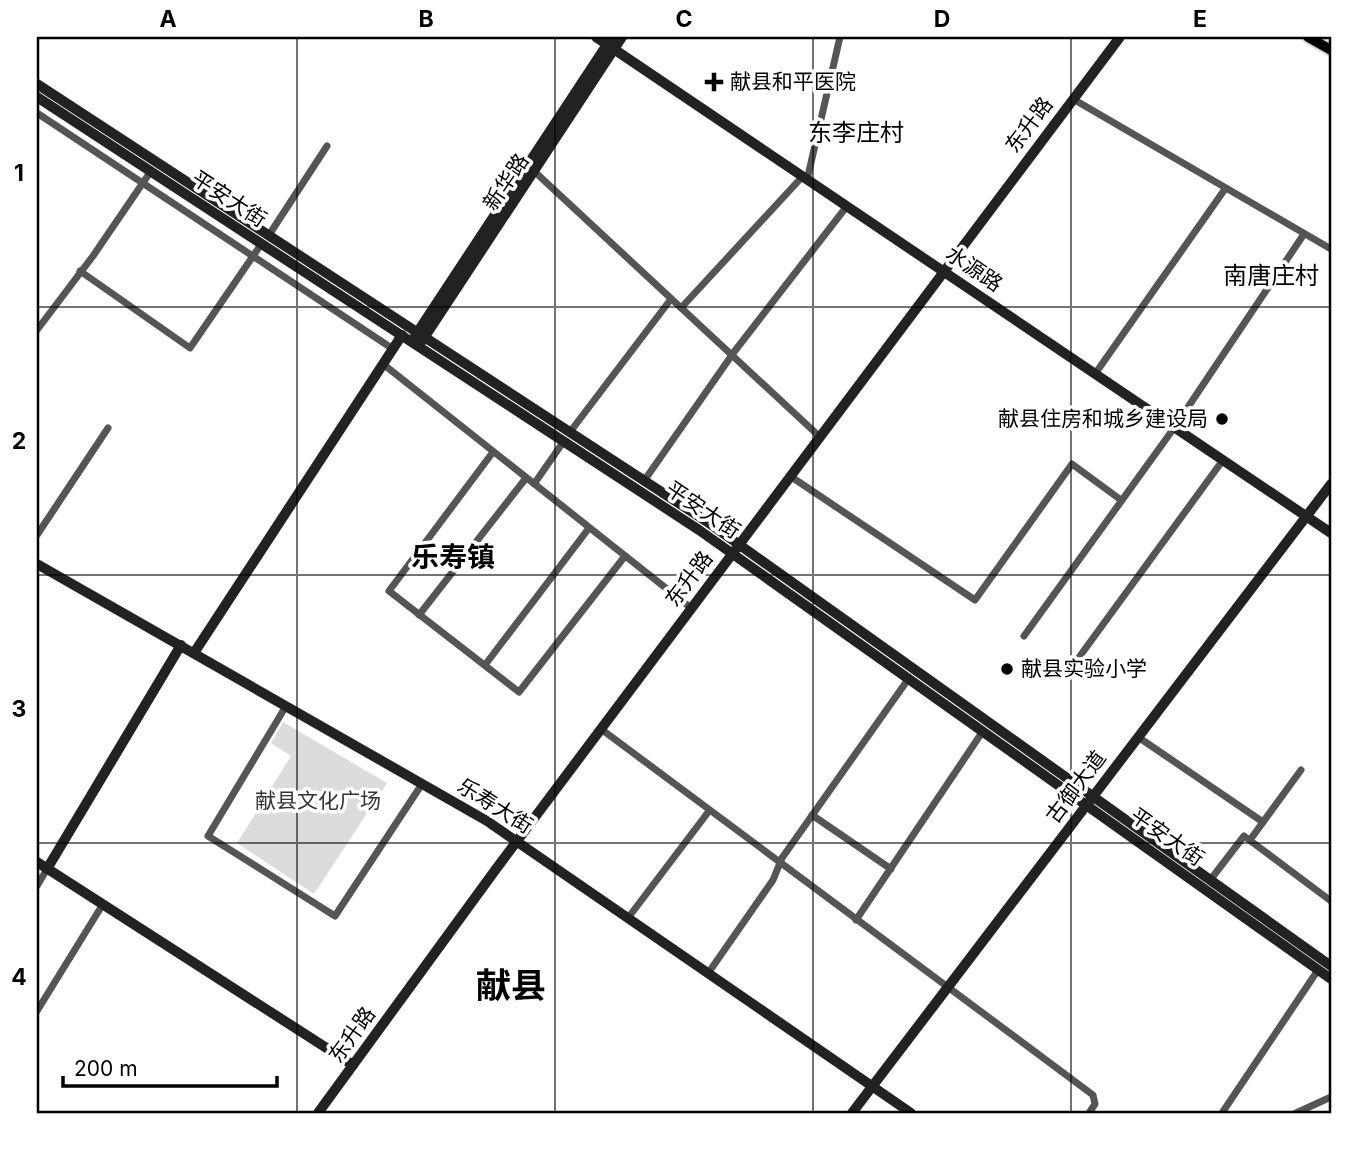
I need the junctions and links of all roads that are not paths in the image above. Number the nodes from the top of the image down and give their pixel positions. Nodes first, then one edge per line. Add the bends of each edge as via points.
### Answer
1 (596, 37) edge
2 (622, 37) edge
3 (840, 37) edge
4 (1120, 37) edge
5 (1308, 37) edge
6 (611, 43) edge
7 (1331, 50) edge
8 (37, 84) edge
9 (37, 97) edge
10 (1073, 99) junction
11 (37, 113) edge
12 (327, 146) dead end
13 (151, 171) junction
14 (535, 172) junction
15 (805, 178) junction
16 (142, 183) junction
17 (1224, 189) junction
18 (847, 206) junction
19 (1304, 234) junction
20 (265, 239) junction
21 (1331, 249) edge
22 (253, 256) junction
23 (80, 271) junction
24 (943, 272) junction
25 (671, 299) junction
26 (681, 308) junction
27 (37, 330) edge
28 (415, 338) junction
29 (393, 349) junction
30 (732, 355) junction
31 (383, 364) junction
32 (1095, 374) junction
33 (108, 428) dead end
34 (1174, 428) junction
35 (820, 436) junction
36 (567, 437) junction
37 (493, 452) junction
38 (1223, 460) junction
39 (790, 476) junction
40 (526, 478) junction
41 (645, 481) junction
42 (534, 484) junction
43 (1331, 484) edge
44 (1121, 500) junction
45 (1306, 516) junction
46 (589, 528) junction
47 (1331, 533) edge
48 (37, 535) edge
49 (736, 549) junction
50 (625, 556) junction
51 (37, 564) edge
52 (691, 608) junction
53 (419, 615) junction
54 (1024, 636) dead end
55 (180, 645) junction
56 (194, 653) junction
57 (485, 665) junction
58 (1069, 671) dead end
59 (909, 678) junction
60 (286, 706) junction
61 (601, 729) junction
62 (983, 731) junction
63 (1138, 737) junction
64 (1301, 770) dead end
65 (422, 784) junction
66 (1090, 800) junction
67 (709, 811) junction
68 (812, 816) junction
69 (1263, 822) junction
70 (1250, 840) junction
71 (517, 842) junction
72 (37, 862) edge
73 (780, 864) junction
74 (47, 869) junction
75 (891, 869) junction
76 (1211, 879) junction
77 (37, 886) edge
78 (1331, 901) edge
79 (103, 904) junction
80 (628, 918) junction
81 (856, 920) junction
82 (1331, 966) edge
83 (1318, 970) junction
84 (709, 972) junction
85 (1331, 979) edge
86 (947, 986) junction
87 (37, 1011) edge
88 (353, 1065) junction
89 (872, 1085) junction
90 (1331, 1097) edge
91 (318, 1113) edge
92 (852, 1113) edge
93 (911, 1113) edge
94 (1089, 1113) edge
95 (1222, 1113) edge
96 (1296, 1113) edge

1 - 6 main road, 水源路
2 - 6 main road, 新华路
3 - 15 street
4 - 10 main road, 东升路
5 - 7 main road
6 - 14 main road, 新华路
6 - 15 main road, 水源路
6 - 28 main road, 新华路
8 - 20 main road, 平安大街
9 - 13 main road, 平安大街
10 - 17 street
10 - 24 main road, 东升路
11 - 16 street
12 - 20 street
13 - 16 street
13 - 20 main road, 平安大街
14 - 25 street
14 - 28 main road, 新华路
15 - 18 main road, 水源路
15 - 26 street
16 - 22 street
16 - 23 street
17 - 19 street
17 - 32 street
18 - 24 main road, 水源路
18 - 30 street
19 - 21 street
19 - 34 street
20 - 22 street
20 - 28 main road, 平安大街
22 - 23 street via 190,348
22 - 29 street
23 - 27 street
24 - 32 main road, 水源路
24 - 35 main road, 东升路
25 - 26 street
25 - 36 street
26 - 30 street
28 - 29 main road
28 - 36 main road, 平安大街
29 - 31 main road
30 - 35 street
30 - 41 street
31 - 37 street
31 - 56 main road
32 - 34 main road, 水源路
33 - 48 street
34 - 38 main road, 水源路
34 - 44 street
35 - 39 main road, 东升路
36 - 41 main road, 平安大街
36 - 42 street
36 - 49 main road, 平安大街
37 - 40 street
37 - 53 street via 388,592
38 - 45 main road, 水源路
38 - 58 street
39 - 44 street via 975,600 1072,464
39 - 49 main road, 东升路
40 - 42 street
40 - 53 street
41 - 49 main road, 平安大街
42 - 46 street
43 - 45 main road, 古御大道
44 - 54 street
45 - 47 main road, 水源路
45 - 63 main road, 古御大道
46 - 50 street
46 - 57 street
49 - 52 main road, 东升路
49 - 59 main road, 平安大街
49 - 66 main road, 平安大街
50 - 52 street
50 - 57 street via 519,692
51 - 55 main road, 乐寿大街
52 - 61 main road, 东升路
53 - 57 street
55 - 56 main road, 乐寿大街
55 - 74 main road
56 - 60 main road, 乐寿大街
59 - 62 main road, 平安大街
59 - 68 street
60 - 65 main road, 乐寿大街
60 - 65 street via 208,836 335,916
61 - 67 street
61 - 71 main road, 东升路
62 - 66 main road, 平安大街
62 - 75 street
63 - 66 main road, 古御大道
63 - 69 street
64 - 69 street
65 - 71 main road, 乐寿大街
66 - 76 main road, 平安大街
66 - 83 main road, 平安大街
66 - 86 main road, 古御大道
67 - 73 street
67 - 80 street
68 - 73 street
68 - 75 street
69 - 70 street
70 - 76 street via 1244,836
70 - 78 street
71 - 80 main road, 乐寿大街
71 - 88 main road, 东升路
72 - 74 main road
73 - 81 street
73 - 84 street
74 - 77 street
74 - 79 main road
75 - 81 street
76 - 82 main road, 平安大街
79 - 87 street
79 - 88 main road
80 - 84 main road, 乐寿大街
81 - 86 street
83 - 85 main road, 平安大街
83 - 95 street
84 - 89 main road, 乐寿大街
86 - 89 main road, 古御大道
86 - 94 street via 1093,1095 1095,1104
88 - 91 main road, 东升路
89 - 92 main road, 古御大道
89 - 93 main road, 乐寿大街
90 - 96 street

